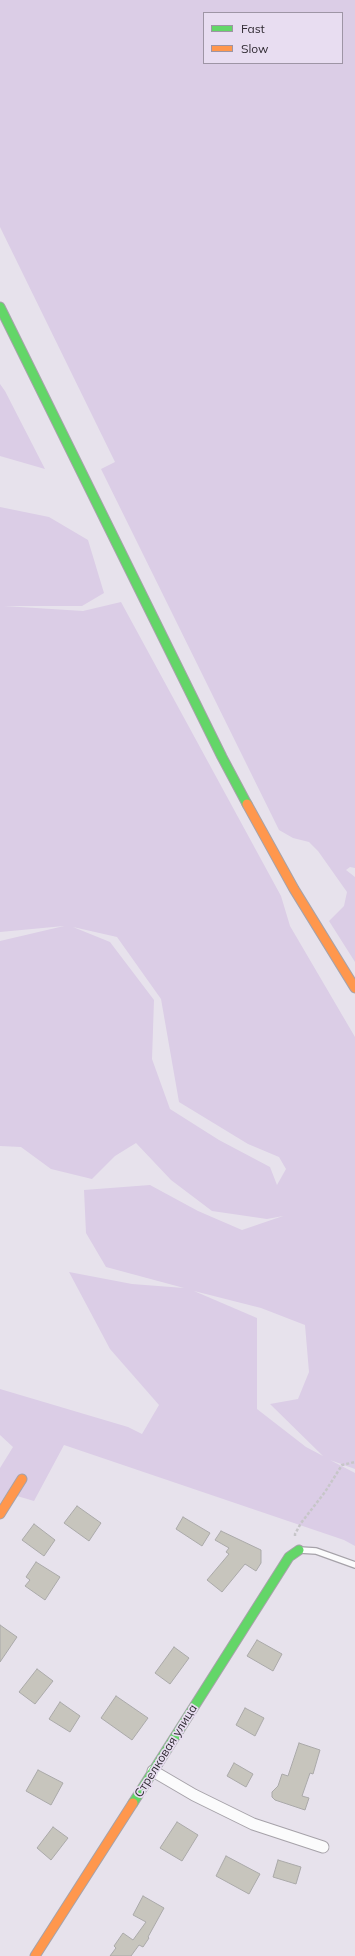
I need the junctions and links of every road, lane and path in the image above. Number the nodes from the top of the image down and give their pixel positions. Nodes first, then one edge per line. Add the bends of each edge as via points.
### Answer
1 (0, 307) edge
2 (355, 988) edge
3 (355, 1462) edge
4 (22, 1479) dead end
5 (0, 1514) edge
6 (299, 1550) junction
7 (355, 1566) edge
8 (153, 1772) junction
9 (323, 1847) dead end
10 (35, 1956) edge

1 - 2 street via 222,757 294,889
3 - 6 path via 342,1465 301,1522 295,1534
4 - 5 street
6 - 7 lane via 316,1551
6 - 8 street, Стрелковая улица via 289,1557
8 - 9 street via 253,1824
8 - 10 street, Стрелковая улица

